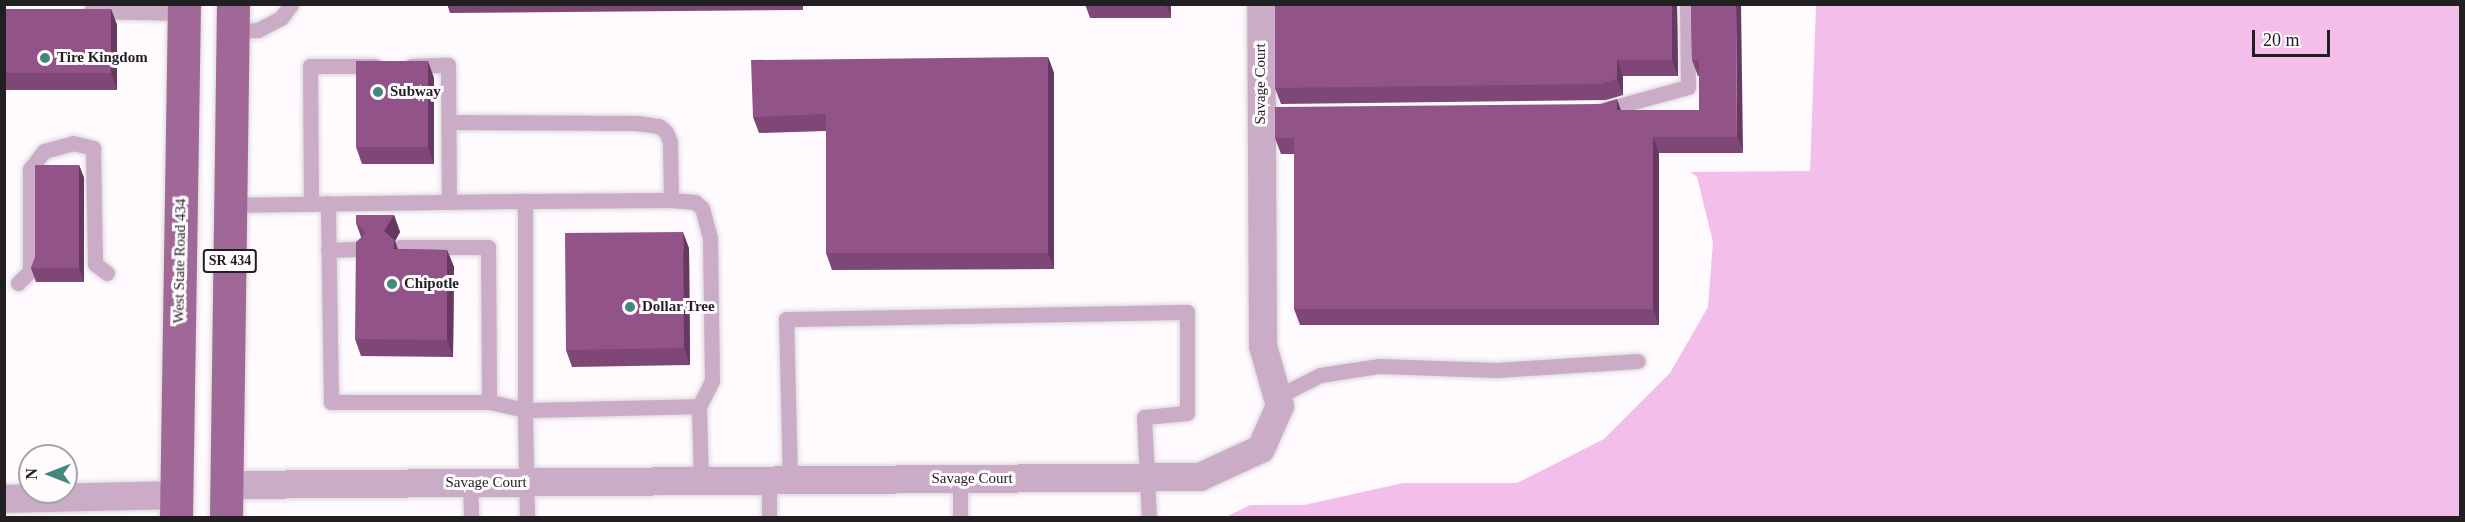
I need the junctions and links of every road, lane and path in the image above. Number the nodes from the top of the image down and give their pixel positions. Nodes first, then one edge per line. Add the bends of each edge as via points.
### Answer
1 (291, 4) edge
2 (1261, 4) edge
3 (1687, 4) edge
4 (184, 9) edge
5 (74, 11) edge
6 (233, 18) edge
7 (1584, 111) edge
8 (449, 122) junction
9 (671, 200) junction
10 (525, 201) junction
11 (449, 202) junction
12 (328, 203) junction
13 (311, 204) junction
14 (231, 205) junction
15 (400, 247) edge
16 (362, 249) edge
17 (328, 250) junction
18 (107, 273) dead end
19 (18, 283) dead end
20 (1638, 362) dead end
21 (1277, 397) junction
22 (489, 402) junction
23 (699, 406) junction
24 (525, 410) junction
25 (177, 419) junction
26 (1147, 477) junction
27 (960, 479) junction
28 (779, 480) junction
29 (701, 481) junction
30 (527, 482) junction
31 (470, 483) junction
32 (226, 485) junction
33 (4, 499) edge
34 (176, 506) edge
35 (200, 518) edge
36 (226, 518) edge
37 (471, 518) edge
38 (527, 518) edge
39 (769, 518) edge
40 (960, 518) edge
41 (1149, 518) edge

1 - 6 lane via 281,18 258,30
2 - 21 street, Savage Court via 1271,114 1263,346
3 - 7 lane via 1688,87 1607,110
4 - 5 lane
4 - 25 main road, West State Road 434 / SR 434
6 - 14 main road, SR 434
8 - 9 lane via 659,126 670,142
8 - 11 lane
8 - 13 lane via 448,66 310,66
9 - 10 lane
9 - 23 lane via 695,202 702,208 710,237 712,381
10 - 11 lane
10 - 24 lane
11 - 12 lane
12 - 13 lane
12 - 17 lane
13 - 14 lane
14 - 32 main road, SR 434
15 - 22 lane via 488,247
16 - 17 lane
17 - 22 lane via 330,402
18 - 19 lane via 95,264 93,148 73,143 44,151 30,169 30,271
20 - 21 lane via 1496,370 1378,366 1320,375
21 - 26 street, Savage Court via 1280,406 1261,449 1200,477
22 - 24 lane
23 - 24 lane
23 - 29 lane
24 - 30 lane
25 - 32 main road via 202,463
25 - 34 main road, West State Road 434 / SR 434
26 - 27 street, Savage Court
26 - 28 lane via 1144,417 1187,413 1187,312 786,319
26 - 41 lane
27 - 28 street, Savage Court
27 - 40 lane
28 - 29 street, Savage Court
28 - 39 lane
29 - 30 street, Savage Court
30 - 31 street, Savage Court
30 - 38 lane
31 - 32 street, Savage Court
31 - 37 lane
32 - 36 main road, SR 434
33 - 34 street
34 - 35 main road

